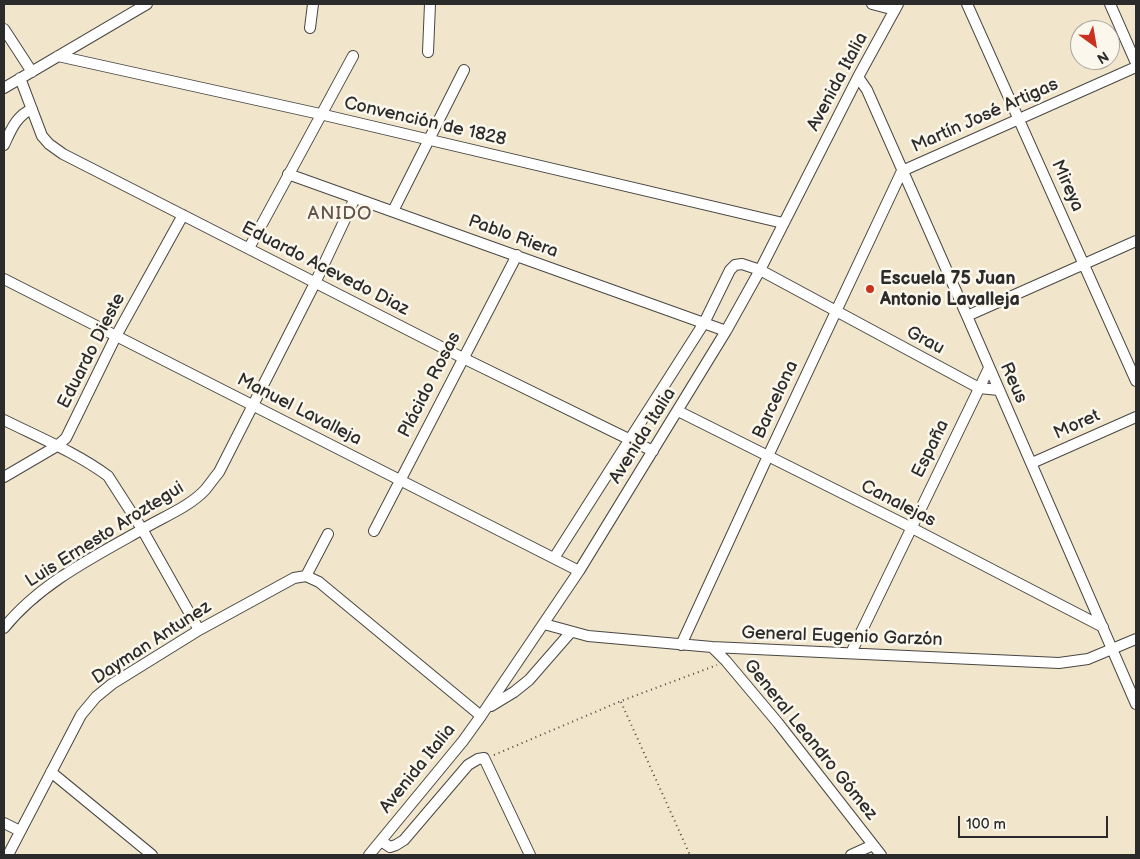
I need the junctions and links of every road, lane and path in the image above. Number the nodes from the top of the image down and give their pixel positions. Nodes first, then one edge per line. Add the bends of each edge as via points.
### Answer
1 (147, 4) edge
2 (313, 4) edge
3 (430, 4) edge
4 (872, 4) edge
5 (967, 4) edge
6 (1110, 4) edge
7 (897, 7) edge
8 (310, 28) dead end
9 (4, 29) edge
10 (428, 52) dead end
11 (58, 56) junction
12 (353, 56) dead end
13 (1136, 65) edge
14 (464, 70) dead end
15 (32, 72) junction
16 (858, 76) junction
17 (20, 78) junction
18 (4, 88) edge
19 (32, 109) junction
20 (320, 114) junction
21 (1019, 119) junction
22 (429, 140) junction
23 (4, 145) edge
24 (902, 171) junction
25 (288, 174) junction
26 (355, 198) junction
27 (393, 211) junction
28 (183, 215) junction
29 (783, 223) junction
30 (1136, 241) edge
31 (249, 248) junction
32 (517, 255) junction
33 (1084, 264) junction
34 (760, 270) junction
35 (4, 279) edge
36 (315, 283) junction
37 (835, 311) junction
38 (967, 316) junction
39 (704, 323) junction
40 (726, 331) junction
41 (116, 336) junction
42 (463, 358) junction
43 (989, 368) junction
44 (1136, 381) edge
45 (978, 388) junction
46 (999, 390) junction
47 (253, 405) junction
48 (678, 411) junction
49 (1136, 417) edge
50 (4, 420) edge
51 (629, 439) junction
52 (57, 446) junction
53 (653, 451) junction
54 (768, 456) junction
55 (1032, 463) junction
56 (4, 477) edge
57 (400, 479) junction
58 (910, 528) junction
59 (142, 529) junction
60 (374, 531) dead end
61 (328, 534) dead end
62 (554, 558) junction
63 (579, 571) junction
64 (306, 576) junction
65 (544, 624) junction
66 (1103, 627) junction
67 (4, 628) edge
68 (199, 630) junction
69 (570, 633) junction
70 (1136, 639) edge
71 (681, 645) junction
72 (712, 647) junction
73 (1112, 649) junction
74 (851, 653) junction
75 (726, 661) junction
76 (621, 701) junction
77 (1136, 704) edge
78 (484, 712) junction
79 (484, 758) junction
80 (51, 772) junction
81 (4, 823) edge
82 (20, 831) junction
83 (381, 841) junction
84 (873, 845) junction
85 (8, 855) edge
86 (152, 855) edge
87 (368, 855) edge
88 (530, 855) edge
89 (690, 855) edge
90 (851, 855) edge
91 (881, 855) edge

1 - 11 street
2 - 8 street
3 - 10 street
4 - 7 street
5 - 21 street, Mireya
6 - 13 street
7 - 16 street, Avenida Italia
9 - 15 street
11 - 15 street
11 - 20 street, Convención de 1828
12 - 20 street
13 - 21 street, Martín José Artigas
14 - 22 street
15 - 17 street
16 - 24 street, Reus
16 - 29 street, Avenida Italia
17 - 18 street
17 - 19 street, Eduardo Acevedo Diaz
19 - 23 street via 22,113
19 - 28 street, Eduardo Acevedo Diaz via 49,144 63,154
20 - 22 street, Convención de 1828
20 - 25 street
21 - 24 street, Martín José Artigas
21 - 33 street, Mireya
22 - 27 street
22 - 29 street, Convención de 1828
24 - 37 street, Barcelona
24 - 38 street, Reus
25 - 26 street, Pablo Riera
25 - 31 street
26 - 27 street, Pablo Riera
26 - 36 street, Luis Ernesto Aroztegui
27 - 32 street, Pablo Riera
28 - 31 street, Eduardo Acevedo Diaz
28 - 41 street, Eduardo Dieste
29 - 34 street, Avenida Italia
30 - 33 street
31 - 36 street, Eduardo Acevedo Diaz
32 - 39 street, Pablo Riera
32 - 42 street, Plácido Rosas
33 - 38 street
33 - 44 street, Mireya
34 - 37 street, Grau
34 - 39 street, Grau via 735,265
34 - 40 street, Avenida Italia
35 - 41 street, Manuel Lavalleja
36 - 42 street, Eduardo Acevedo Diaz
36 - 47 street, Luis Ernesto Aroztegui
37 - 45 street, Grau
37 - 54 street, Barcelona
38 - 43 street, Reus
39 - 40 street, Pablo Riera
39 - 51 street
40 - 48 street, Avenida Italia
41 - 47 street, Manuel Lavalleja
41 - 52 street, Eduardo Dieste via 66,438
42 - 51 street, Eduardo Acevedo Diaz
42 - 57 street, Plácido Rosas
43 - 45 street, España
43 - 46 street, Reus
45 - 46 street, Grau
45 - 58 street, España
46 - 55 street, Reus
47 - 57 street, Manuel Lavalleja
47 - 59 street, Luis Ernesto Aroztegui via 219,472 204,491
48 - 53 street, Avenida Italia
48 - 54 street, Canalejas
49 - 55 street, Moret
50 - 52 street
51 - 53 street, Eduardo Acevedo Diaz
51 - 62 street
52 - 56 street, Eduardo Dieste
52 - 59 street via 108,476
53 - 63 street, Avenida Italia
54 - 58 street, Canalejas
54 - 71 street, Barcelona
55 - 66 street, Reus
57 - 60 street, Plácido Rosas
57 - 62 street, Manuel Lavalleja
58 - 66 street, Canalejas
58 - 74 street, España
59 - 67 street, Luis Ernesto Aroztegui via 42,591
59 - 68 street
61 - 64 street
62 - 63 street, Manuel Lavalleja
63 - 65 street, Avenida Italia
64 - 68 street, Dayman Antunez via 281,584
64 - 78 street via 319,582
65 - 69 street, General Eugenio Garzón
65 - 78 street, Avenida Italia
66 - 73 street, Reus
68 - 80 street, Dayman Antunez via 96,697 81,715
69 - 71 street, General Eugenio Garzón
69 - 78 street via 530,680
70 - 73 street, General Eugenio Garzón
71 - 72 street, General Eugenio Garzón
72 - 74 street, General Eugenio Garzón
72 - 75 street, General Leandro Gómez
73 - 74 street, General Eugenio Garzón via 1088,658 1059,663
73 - 77 street, Reus
75 - 76 path
75 - 84 street, General Leandro Gómez
76 - 79 path
76 - 89 path
78 - 83 street, Avenida Italia
79 - 83 street via 468,765 404,840 390,847
79 - 88 street
80 - 82 street, Dayman Antunez
80 - 86 street
81 - 82 street
82 - 85 street, Dayman Antunez
83 - 87 street, Avenida Italia
84 - 90 street
84 - 91 street, General Leandro Gómez

